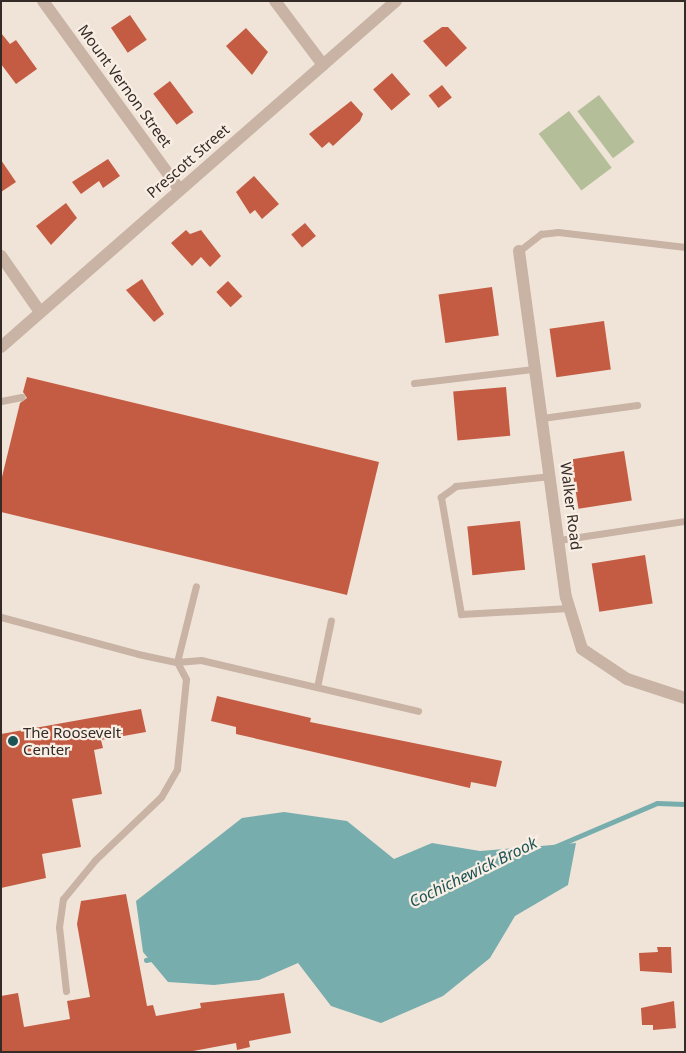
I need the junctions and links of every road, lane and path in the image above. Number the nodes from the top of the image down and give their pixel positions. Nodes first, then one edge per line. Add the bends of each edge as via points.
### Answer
1 (43, 1) edge
2 (275, 1) edge
3 (396, 1) edge
4 (323, 65) junction
5 (180, 190) junction
6 (685, 247) edge
7 (519, 251) joint
8 (1, 256) edge
9 (40, 312) junction
10 (1, 347) edge
11 (534, 369) junction
12 (414, 383) dead end
13 (22, 397) dead end
14 (1, 401) edge
15 (637, 405) dead end
16 (542, 418) junction
17 (551, 476) junction
18 (684, 521) edge
19 (559, 540) junction
20 (196, 586) dead end
21 (569, 608) junction
22 (1, 617) edge
23 (331, 620) dead end
24 (176, 662) junction
25 (317, 687) junction
26 (685, 698) edge
27 (418, 711) dead end
28 (66, 990) dead end

1 - 5 street, Mount Vernon Street
2 - 4 street
3 - 4 street, Prescott Street
4 - 5 street, Prescott Street
5 - 9 street, Prescott Street
6 - 7 lane via 558,232 541,234
7 - 11 street, Walker Road
8 - 9 street
9 - 10 street, Prescott Street
11 - 12 lane
11 - 16 street, Walker Road
13 - 14 lane
15 - 16 lane
16 - 17 street, Walker Road
17 - 19 street, Walker Road
17 - 21 lane via 456,486 441,498 461,614
18 - 19 lane
19 - 21 street, Walker Road
20 - 24 lane
21 - 26 street, Walker Road via 582,649 600,665 627,679
22 - 24 lane via 55,635
23 - 25 lane
24 - 25 lane via 201,660
24 - 28 lane via 186,679 177,769 161,797 95,860 63,899 58,927
25 - 27 lane

